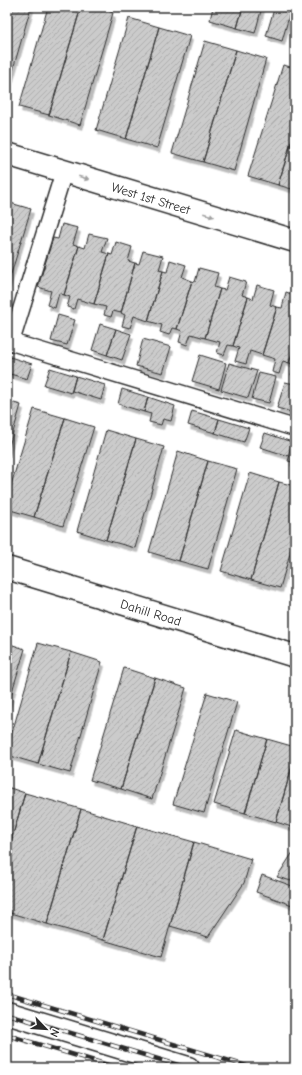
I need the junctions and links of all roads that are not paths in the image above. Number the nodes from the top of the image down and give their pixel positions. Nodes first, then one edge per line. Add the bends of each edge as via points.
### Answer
1 (7, 154) edge
2 (64, 171) junction
3 (295, 241) edge
4 (295, 428) edge
5 (7, 568) edge
6 (295, 656) edge
7 (7, 1013) edge
8 (188, 1068) edge

1 - 2 street, West 1st Street
2 -> 3 street, West 1st Street
2 - 4 lane via 11,342
5 - 6 street, Dahill Road
7 - 8 street

